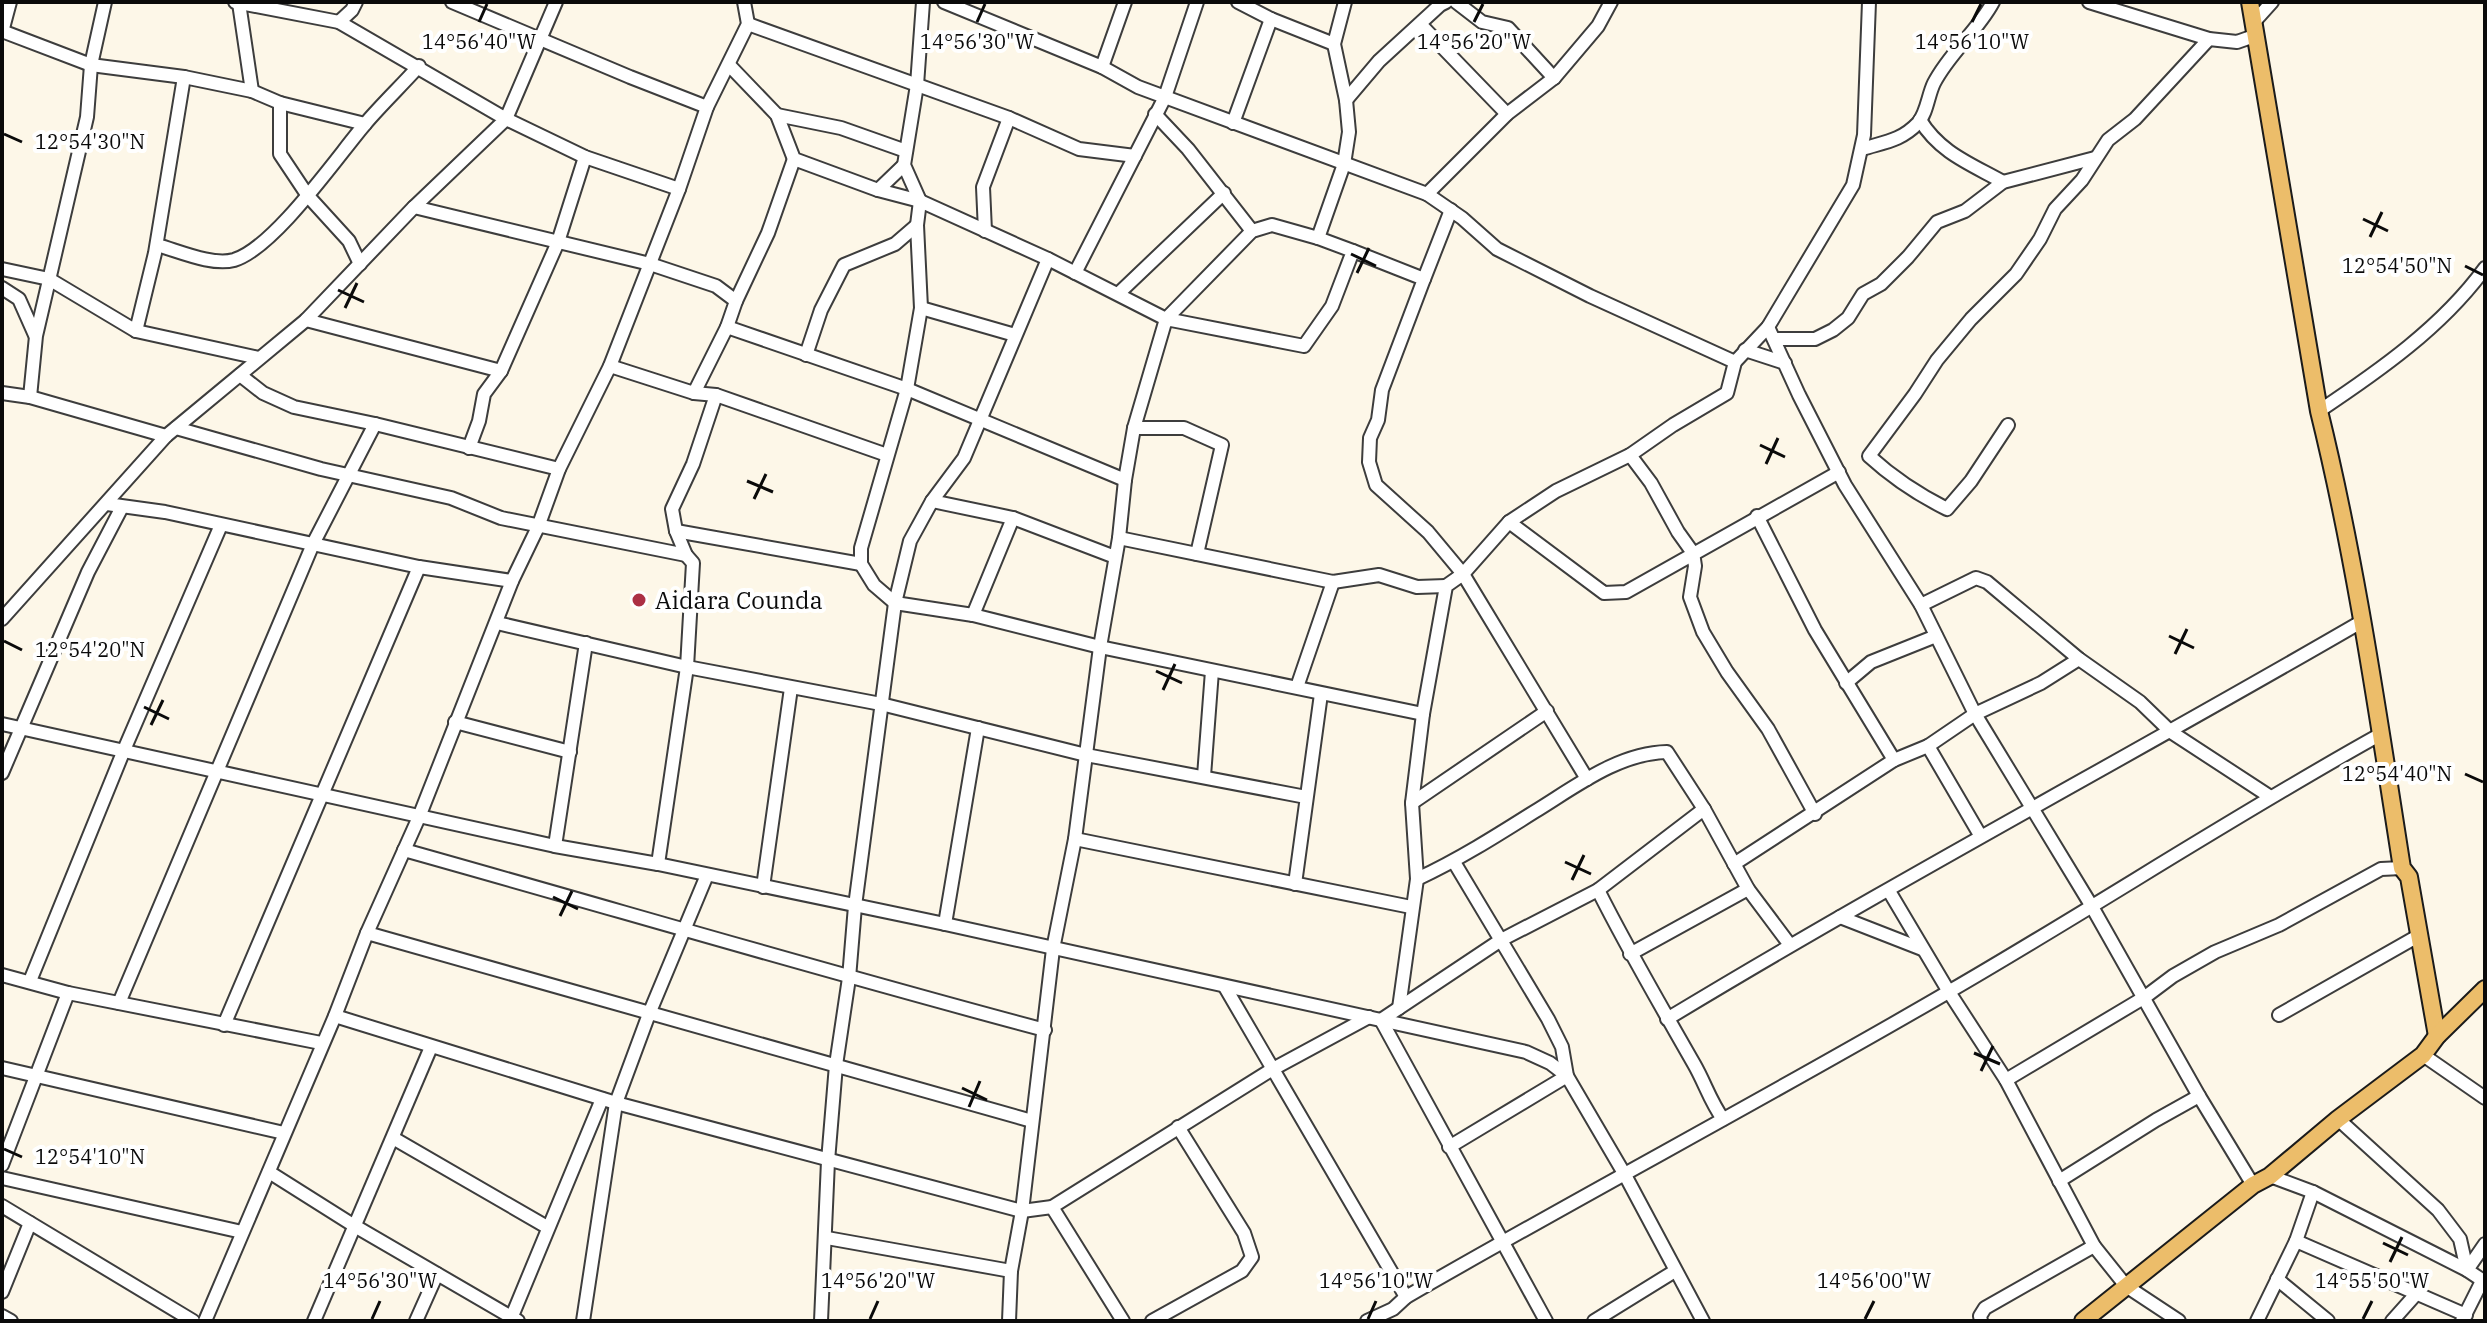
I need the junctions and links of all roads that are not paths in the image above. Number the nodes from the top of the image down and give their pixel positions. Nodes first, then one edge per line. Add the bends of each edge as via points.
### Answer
1 (10, 2) edge
2 (105, 2) edge
3 (237, 2) edge
4 (356, 2) edge
5 (452, 2) edge
6 (556, 2) edge
7 (923, 2) edge
8 (944, 2) edge
9 (1125, 2) edge
10 (1197, 2) edge
11 (1238, 2) edge
12 (1345, 2) edge
13 (1446, 2) edge
14 (1456, 2) edge
15 (1611, 2) edge
16 (1869, 2) edge
17 (1993, 2) edge
18 (2089, 2) edge
19 (2250, 2) edge
20 (2272, 2) edge
21 (742, 3) edge
22 (1271, 19) junction
23 (339, 22) junction
24 (748, 24) junction
25 (1420, 24) junction
26 (2255, 29) junction
27 (2, 32) edge
28 (542, 39) junction
29 (2209, 39) junction
30 (1334, 44) junction
31 (91, 65) junction
32 (729, 65) junction
33 (419, 66) junction
34 (1102, 67) junction
35 (184, 77) junction
36 (1554, 78) junction
37 (917, 85) junction
38 (252, 91) junction
39 (1165, 97) junction
40 (1346, 100) junction
41 (280, 103) junction
42 (707, 107) junction
43 (1155, 114) junction
44 (1507, 114) junction
45 (777, 115) junction
46 (1009, 118) junction
47 (506, 119) junction
48 (1920, 120) junction
49 (1233, 123) junction
50 (365, 124) junction
51 (1862, 149) junction
52 (906, 151) junction
53 (1135, 156) junction
54 (585, 157) junction
55 (2095, 158) junction
56 (794, 159) junction
57 (1344, 164) junction
58 (904, 165) junction
59 (2003, 182) junction
60 (679, 189) junction
61 (878, 190) junction
62 (1224, 193) junction
63 (1427, 194) junction
64 (308, 196) junction
65 (920, 201) junction
66 (414, 207) junction
67 (1451, 210) junction
68 (917, 225) junction
69 (985, 231) junction
70 (1252, 231) junction
71 (1318, 238) junction
72 (558, 242) junction
73 (157, 245) junction
74 (1353, 251) junction
75 (1048, 259) junction
76 (360, 264) junction
77 (650, 264) junction
78 (2485, 268) edge
79 (2, 269) edge
80 (1075, 273) junction
81 (49, 279) junction
82 (1424, 279) junction
83 (2, 288) edge
84 (1119, 293) junction
85 (736, 301) junction
86 (921, 308) junction
87 (1166, 319) junction
88 (306, 320) junction
89 (727, 327) junction
90 (1768, 327) junction
91 (136, 331) junction
92 (1015, 335) junction
93 (36, 336) junction
94 (1776, 339) junction
95 (1745, 350) junction
96 (806, 355) junction
97 (259, 358) junction
98 (1735, 362) junction
99 (1785, 363) junction
100 (610, 366) junction
101 (501, 371) junction
102 (240, 375) junction
103 (907, 389) junction
104 (2, 393) edge
105 (694, 393) junction
106 (716, 395) junction
107 (30, 397) junction
108 (2319, 411) junction
109 (979, 421) junction
110 (375, 424) junction
111 (2008, 425) dead end
112 (1134, 428) junction
113 (171, 432) junction
114 (469, 448) junction
115 (887, 455) junction
116 (1630, 455) junction
117 (559, 469) junction
118 (1839, 472) junction
119 (350, 475) junction
120 (1125, 480) junction
121 (932, 501) junction
122 (107, 504) junction
123 (122, 507) junction
124 (1757, 516) junction
125 (1013, 518) junction
126 (1509, 522) junction
127 (221, 525) junction
128 (538, 527) junction
129 (676, 531) junction
130 (1119, 538) junction
131 (313, 544) junction
132 (1693, 553) junction
133 (1197, 554) junction
134 (686, 555) junction
135 (1115, 557) junction
136 (861, 564) junction
137 (419, 567) junction
138 (1463, 574) junction
139 (512, 581) junction
140 (1333, 582) junction
141 (1446, 586) junction
142 (895, 603) junction
143 (1921, 605) junction
144 (973, 615) junction
145 (2, 619) edge
146 (2361, 622) junction
147 (497, 623) junction
148 (1936, 636) junction
149 (586, 643) junction
150 (1100, 647) junction
151 (2079, 659) junction
152 (687, 667) junction
153 (1212, 671) junction
154 (1846, 683) junction
155 (1297, 687) junction
156 (791, 688) junction
157 (1321, 694) junction
158 (881, 704) junction
159 (1547, 711) junction
160 (1423, 714) junction
161 (1975, 714) junction
162 (455, 722) junction
163 (2, 724) edge
164 (22, 728) junction
165 (978, 728) junction
166 (2171, 732) junction
167 (2381, 734) junction
168 (1928, 746) junction
169 (124, 750) junction
170 (570, 752) junction
171 (1086, 755) junction
172 (1894, 760) junction
173 (217, 770) junction
174 (2, 773) edge
175 (1204, 776) junction
176 (1587, 779) junction
177 (324, 796) junction
178 (2269, 796) junction
179 (1306, 797) junction
180 (1412, 803) junction
181 (1704, 809) junction
182 (2032, 809) junction
183 (1815, 814) junction
184 (419, 817) junction
185 (1980, 835) junction
186 (1075, 839) junction
187 (555, 846) junction
188 (404, 850) junction
189 (1454, 862) junction
190 (658, 864) junction
191 (1734, 864) junction
192 (2402, 868) junction
193 (707, 875) junction
194 (1417, 879) junction
195 (1295, 884) junction
196 (763, 887) junction
197 (1748, 889) junction
198 (1598, 890) junction
199 (1889, 891) junction
200 (2091, 905) junction
201 (855, 906) junction
202 (1411, 907) junction
203 (1840, 917) junction
204 (945, 924) junction
205 (684, 928) junction
206 (367, 933) junction
207 (2418, 936) junction
208 (1501, 940) junction
209 (1790, 945) junction
210 (1053, 949) junction
211 (1922, 949) junction
212 (1630, 954) junction
213 (2, 975) edge
214 (849, 978) junction
215 (30, 981) junction
216 (1225, 987) junction
217 (2485, 989) edge
218 (1949, 992) junction
219 (68, 993) junction
220 (2145, 997) junction
221 (119, 1003) junction
222 (1399, 1008) junction
223 (649, 1014) junction
224 (2279, 1015) dead end
225 (335, 1016) junction
226 (1375, 1018) junction
227 (1667, 1019) junction
228 (224, 1025) junction
229 (1045, 1030) junction
230 (2437, 1036) junction
231 (321, 1043) junction
232 (431, 1047) junction
233 (2423, 1055) junction
234 (836, 1065) junction
235 (2, 1068) edge
236 (1271, 1070) junction
237 (1567, 1076) junction
238 (37, 1077) junction
239 (2006, 1080) junction
240 (2199, 1096) junction
241 (2485, 1098) edge
242 (602, 1099) junction
243 (616, 1103) junction
244 (1723, 1119) junction
245 (2338, 1119) junction
246 (1032, 1121) junction
247 (1178, 1127) junction
248 (284, 1133) junction
249 (393, 1138) junction
250 (1449, 1147) junction
251 (828, 1161) junction
252 (2, 1165) edge
253 (269, 1172) junction
254 (1625, 1175) junction
255 (2270, 1176) junction
256 (2, 1178) edge
257 (2059, 1181) junction
258 (2253, 1185) junction
259 (2313, 1192) junction
260 (2, 1206) edge
261 (1052, 1207) junction
262 (1022, 1211) junction
263 (30, 1223) junction
264 (353, 1225) junction
265 (547, 1227) junction
266 (242, 1232) junction
267 (827, 1238) junction
268 (2296, 1241) junction
269 (1502, 1242) junction
270 (2485, 1244) edge
271 (2094, 1246) junction
272 (2467, 1270) junction
273 (1011, 1271) junction
274 (1675, 1271) junction
275 (437, 1274) junction
276 (2277, 1279) junction
277 (2483, 1282) edge
278 (2126, 1286) junction
279 (2, 1292) edge
280 (2417, 1293) junction
281 (1406, 1297) junction
282 (1394, 1315) edge
283 (2, 1316) edge
284 (1012, 1318) edge
285 (2464, 1318) edge
286 (513, 1320) edge
287 (11, 1321) edge
288 (193, 1321) edge
289 (205, 1321) edge
290 (314, 1321) edge
291 (416, 1321) edge
292 (583, 1321) edge
293 (821, 1321) edge
294 (1123, 1321) edge
295 (1152, 1321) edge
296 (1367, 1321) edge
297 (1546, 1321) edge
298 (1594, 1321) edge
299 (1703, 1321) edge
300 (1981, 1321) edge
301 (2083, 1321) edge
302 (2179, 1321) edge
303 (2257, 1321) edge
304 (2328, 1321) edge
305 (2392, 1321) edge

1 - 27 street
2 - 31 street
3 - 23 street
3 - 38 street
4 - 23 street
5 - 28 street
6 - 28 street
7 - 37 street
8 - 34 street
9 - 34 street
10 - 39 street
11 - 22 street
12 - 30 street
13 - 25 street
14 - 36 street via 1482,22 1508,28
15 - 36 street
16 - 51 street
17 - 48 street via 1933,84
18 - 29 street
19 - 26 main road
20 - 26 street
21 - 24 street
22 - 30 street
22 - 49 street
23 - 33 street
24 - 32 street
24 - 37 street
25 - 40 street
25 - 44 street
26 - 29 street via 2237,42
26 - 108 main road
27 - 31 street
28 - 42 street
28 - 47 street
29 - 55 street
30 - 40 street
31 - 35 street
31 - 81 street via 87,117
32 - 42 street
32 - 45 street
33 - 47 street
33 - 50 street
34 - 39 street
35 - 38 street
35 - 73 street
36 - 44 street
37 - 46 street
37 - 52 street
38 - 41 street
39 - 43 street
39 - 49 street
40 - 57 street
41 - 50 street
41 - 64 street via 280,154
42 - 60 street
43 - 53 street
43 - 62 street
44 - 63 street
45 - 52 street via 841,128
45 - 56 street
46 - 53 street via 1079,149
46 - 69 street via 983,187
47 - 54 street
47 - 66 street
48 - 51 street via 1899,139
48 - 59 street via 1943,148
49 - 57 street
50 - 64 street
51 - 90 street via 1853,185
52 - 58 street
53 - 80 street
54 - 60 street
54 - 72 street
55 - 59 street
55 - 111 street via 2055,209 2016,274 1937,360 1869,456 1947,509
56 - 61 street
56 - 85 street
57 - 63 street
57 - 71 street
58 - 61 street
58 - 65 street
59 - 94 street via 1965,211 1937,222 1833,330 1815,339
60 - 77 street
61 - 65 street
62 - 70 street
62 - 84 street
63 - 67 street
64 - 73 street via 250,253 232,261
64 - 76 street via 349,241
65 - 68 street
65 - 69 street
66 - 72 street
66 - 76 street
67 - 82 street
67 - 98 street via 1497,249
68 - 86 street
68 - 96 street via 895,244 844,265
69 - 75 street
70 - 71 street via 1272,225
70 - 87 street
71 - 74 street
72 - 77 street
72 - 101 street
73 - 91 street
74 - 82 street
74 - 87 street via 1332,306 1304,346
75 - 80 street
75 - 92 street
76 - 88 street
77 - 85 street via 716,286
77 - 100 street
78 - 108 street via 2401,354
79 - 81 street
80 - 84 street
81 - 91 street
81 - 93 street
82 - 138 street via 1382,390 1369,462 1376,485 1428,532
83 - 93 street via 19,299
84 - 87 street
85 - 89 street
86 - 92 street
86 - 103 street
87 - 112 street
88 - 97 street
88 - 101 street
89 - 96 street
89 - 105 street
90 - 94 street
90 - 95 street
91 - 97 street
92 - 109 street
93 - 107 street
94 - 99 street
95 - 98 street
95 - 99 street
96 - 103 street
97 - 102 street
98 - 116 street via 1727,393
99 - 118 street
100 - 105 street
100 - 117 street
101 - 114 street via 484,394
102 - 110 street via 278,402
102 - 113 street
103 - 109 street
103 - 115 street
104 - 107 street
105 - 106 street
106 - 115 street
106 - 129 street via 672,509
107 - 113 street
108 - 146 main road
109 - 120 street
109 - 121 street via 964,458
110 - 114 street
110 - 119 street
112 - 120 street
112 - 133 street via 1184,428 1222,445
113 - 119 street
113 - 122 street
114 - 117 street
115 - 136 street
116 - 126 street via 1556,491
116 - 132 street
117 - 128 street
118 - 124 street
118 - 143 street
119 - 128 street via 451,498
119 - 131 street
120 - 130 street
121 - 125 street
121 - 142 street via 910,541
122 - 123 street
122 - 145 street
123 - 127 street
123 - 164 street via 88,572
124 - 132 street
124 - 154 street
125 - 135 street
125 - 144 street
126 - 132 street via 1604,593 1626,592
126 - 138 street
127 - 131 street
127 - 169 street
128 - 134 street
128 - 139 street
129 - 134 street
129 - 136 street
130 - 133 street
130 - 135 street
131 - 137 street
131 - 173 street
132 - 183 street via 1690,597 1703,632 1768,729
133 - 140 street
134 - 152 street via 693,563
135 - 150 street
136 - 142 street via 874,585
137 - 139 street
137 - 177 street
138 - 141 street
138 - 159 street
139 - 147 street
140 - 141 street via 1379,575 1417,587
140 - 155 street
141 - 160 street
142 - 144 street
142 - 158 street
143 - 148 street
143 - 151 street via 1976,578
144 - 150 street
146 - 166 street
146 - 167 main road
147 - 149 street
147 - 162 street
148 - 154 street via 1871,662
148 - 161 street
149 - 152 street
149 - 170 street
150 - 153 street
150 - 171 street
151 - 161 street
151 - 166 street via 2140,702
152 - 156 street
152 - 190 street
153 - 155 street
153 - 175 street
154 - 172 street
155 - 157 street
156 - 158 street
156 - 196 street
157 - 160 street
157 - 179 street
158 - 165 street
158 - 201 street
159 - 176 street
159 - 180 street
160 - 180 street
161 - 168 street
161 - 182 street
162 - 170 street
162 - 184 street
163 - 164 street
164 - 169 street
164 - 174 street
165 - 171 street
165 - 204 street
166 - 178 street
166 - 182 street
167 - 178 street
167 - 192 main road
168 - 172 street
168 - 185 street
169 - 173 street
169 - 215 street
170 - 187 street
171 - 175 street
171 - 186 street
172 - 183 street
173 - 177 street
173 - 221 street
175 - 179 street
176 - 181 street via 1648,752 1667,752
176 - 189 street
177 - 184 street
177 - 228 street
178 - 200 street
179 - 195 street
180 - 194 street
181 - 191 street
181 - 198 street
182 - 185 street
182 - 200 street
183 - 191 street
184 - 187 street
184 - 188 street
185 - 199 street
186 - 195 street
186 - 210 street
187 - 190 street
188 - 205 street
188 - 206 street
189 - 194 street
189 - 208 street
190 - 193 street
191 - 197 street
192 - 207 main road via 2409,877
192 - 220 street via 2381,869 2279,925 2215,952
193 - 196 street
193 - 205 street
194 - 202 street
195 - 202 street
196 - 201 street
197 - 209 street
197 - 212 street
198 - 208 street
198 - 212 street
199 - 203 street
199 - 211 street
200 - 218 street
200 - 220 street
201 - 204 street
201 - 214 street
202 - 222 street
203 - 209 street
203 - 211 street
204 - 210 street
205 - 214 street
205 - 223 street
206 - 223 street
206 - 225 street
207 - 224 street
207 - 230 main road
208 - 222 street
208 - 237 street via 1562,1047
209 - 227 street
210 - 216 street
210 - 229 street
211 - 218 street
212 - 227 street
213 - 215 street
214 - 229 street
214 - 234 street
215 - 219 street
216 - 226 street
216 - 236 street
217 - 230 main road
218 - 239 street
218 - 244 street
219 - 221 street
219 - 238 street
220 - 239 street
220 - 240 street
221 - 228 street
222 - 226 street
223 - 234 street
223 - 243 street
225 - 231 street
225 - 232 street
226 - 236 street
226 - 237 street via 1526,1052
226 - 250 street
227 - 244 street
228 - 231 street
229 - 246 street
230 - 233 main road
231 - 248 street
232 - 242 street
232 - 249 street
233 - 241 street
233 - 245 main road
234 - 246 street
234 - 251 street
235 - 238 street
236 - 247 street
236 - 281 street
237 - 250 street
237 - 254 street
238 - 248 street
238 - 252 street
239 - 257 street
240 - 257 street
240 - 258 street
242 - 243 street
242 - 265 street
243 - 251 street
243 - 292 street
244 - 254 street
245 - 255 main road
245 - 272 street via 2438,1210 2460,1239
246 - 262 street
247 - 261 street
247 - 295 street via 1244,1233 1252,1257 1242,1271
248 - 253 street
249 - 264 street
249 - 265 street
250 - 269 street
251 - 262 street
251 - 267 street
253 - 264 street
253 - 266 street
254 - 269 street
254 - 274 street
255 - 258 main road
255 - 259 street
256 - 266 street
257 - 271 street
258 - 278 main road
259 - 268 street
259 - 272 street
260 - 263 street
261 - 262 street
261 - 294 street
262 - 273 street
263 - 279 street
263 - 288 street
264 - 275 street
264 - 290 street
265 - 286 street
266 - 289 street
267 - 273 street
267 - 293 street
268 - 276 street
268 - 280 street
269 - 281 street
269 - 297 street
270 - 272 street
271 - 278 street
271 - 300 street via 1985,1308
272 - 277 street
273 - 284 street
274 - 298 street
274 - 299 street
275 - 286 street
275 - 291 street
276 - 303 street
276 - 304 street
277 - 285 street
278 - 301 main road
278 - 302 street
280 - 285 street
280 - 305 street
281 - 282 street
282 - 296 street
283 - 287 street

